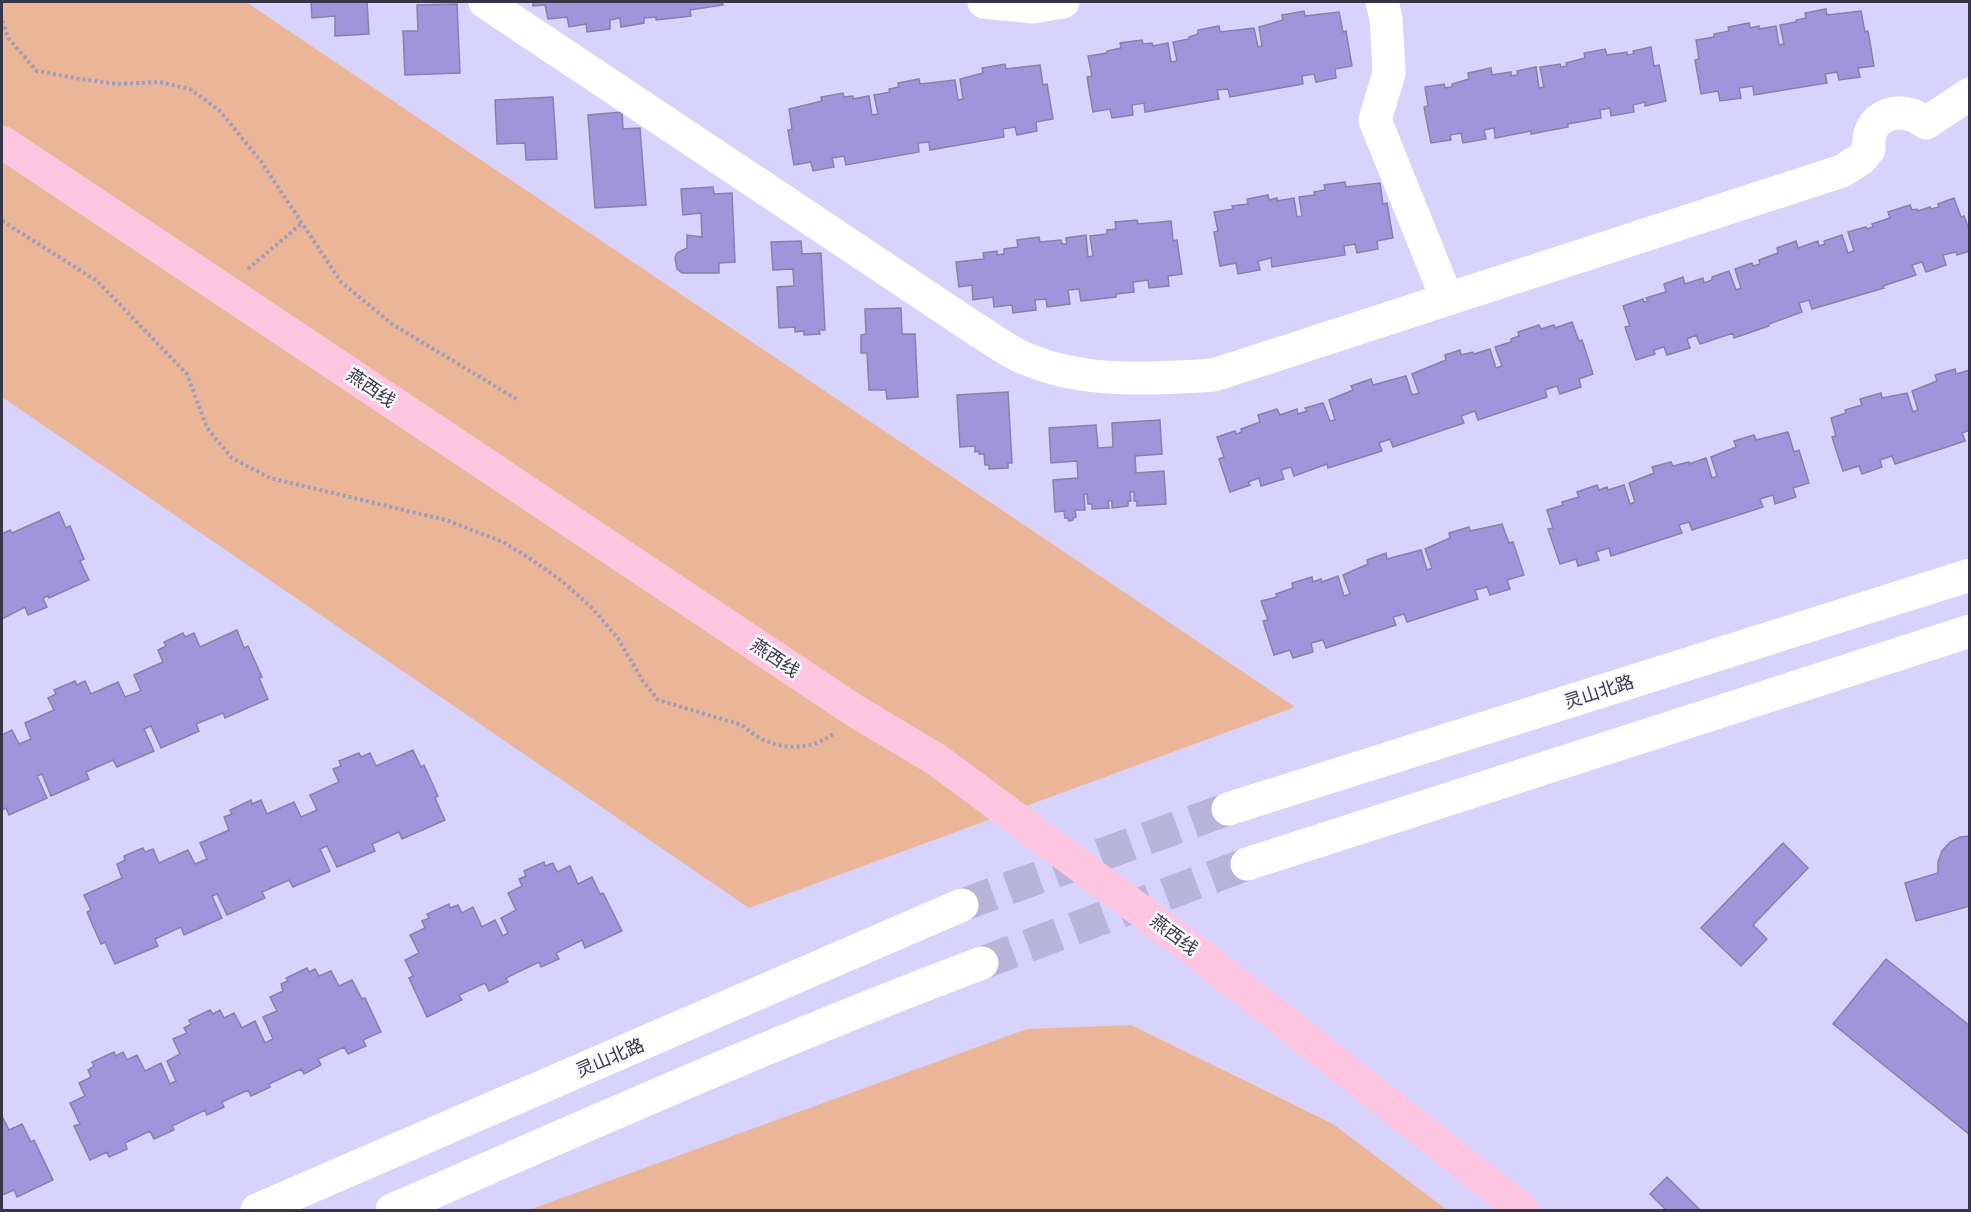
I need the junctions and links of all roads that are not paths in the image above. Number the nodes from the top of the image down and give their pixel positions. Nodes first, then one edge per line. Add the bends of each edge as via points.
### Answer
1 (485, 2) edge
2 (984, 2) edge
3 (1062, 2) edge
4 (1382, 2) edge
5 (1970, 94) edge
6 (2, 142) edge
7 (1447, 299) junction
8 (1970, 575) edge
9 (1970, 631) edge
10 (1228, 809) tunnel mouth
11 (1247, 864) tunnel mouth
12 (962, 905) tunnel mouth
13 (982, 963) tunnel mouth
14 (256, 1210) edge
15 (392, 1210) edge
16 (1522, 1210) edge

1 - 7 street via 980,332 1023,358 1056,369 1123,378 1214,375
2 - 3 street via 1033,7
4 - 7 street via 1389,73 1375,120
5 - 7 street via 1926,123 1900,112 1881,119 1873,128 1869,148 1861,159 1842,171
6 - 16 main road, 燕西线 via 855,711 937,760 1195,951
8 - 10 street, 灵山北路
9 - 11 street
12 - 14 street, 灵山北路
13 - 15 street via 744,1057

